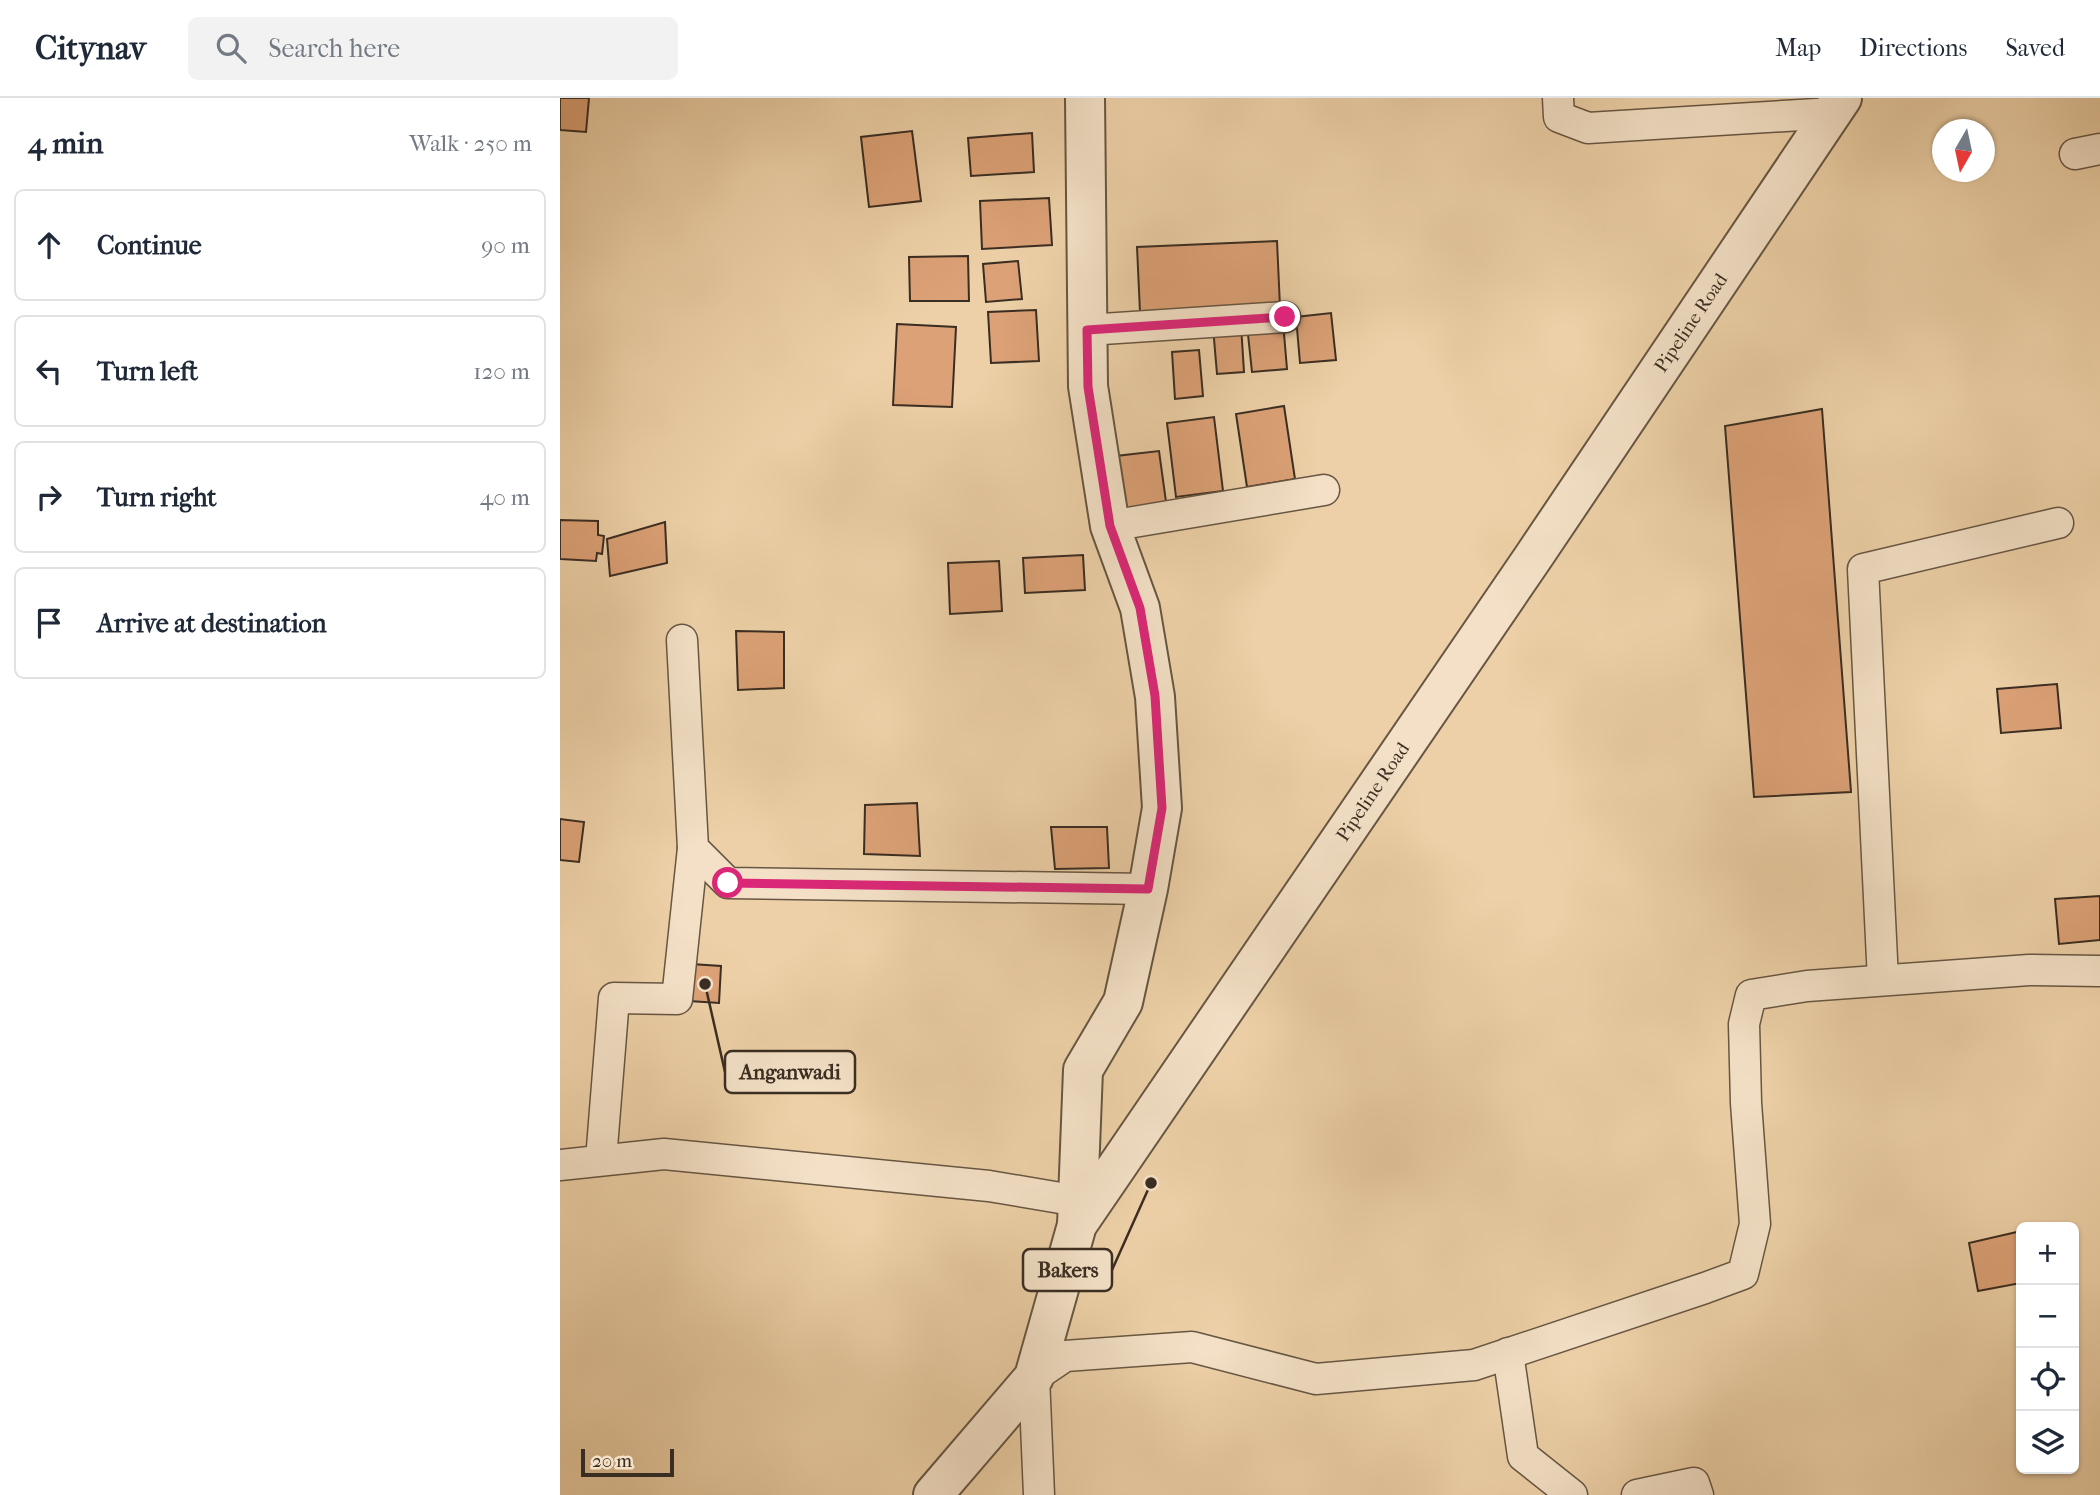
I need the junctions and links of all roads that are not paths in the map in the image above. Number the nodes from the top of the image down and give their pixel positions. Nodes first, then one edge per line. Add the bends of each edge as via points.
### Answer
1 (1085, 98) edge
2 (1558, 98) edge
3 (1838, 106) edge
4 (1285, 317) dead end
5 (1087, 330) junction
6 (1324, 490) dead end
7 (2058, 523) dead end
8 (1110, 526) junction
9 (682, 640) dead end
10 (693, 848) junction
11 (1148, 889) junction
12 (2100, 971) edge
13 (1883, 980) junction
14 (601, 1160) junction
15 (560, 1165) edge
16 (1077, 1213) junction
17 (1508, 1353) junction
18 (1034, 1377) junction
19 (1564, 1493) edge
20 (933, 1495) edge
21 (1039, 1495) edge
22 (1637, 1495) edge
23 (1698, 1495) edge

1 - 5 street
2 - 3 street via 1559,117 1588,128
3 - 16 street, Pipeline Road via 1534,556
4 - 5 street
5 - 8 street via 1088,387
6 - 8 street
7 - 13 street via 1863,569
8 - 11 street via 1140,608 1155,696 1162,808
9 - 10 street
10 - 11 street via 728,883
10 - 14 street via 677,999 614,998
11 - 16 street via 1123,1002 1083,1070
12 - 13 street via 2029,970
13 - 17 street via 1751,995 1744,1024 1755,1224 1743,1274
14 - 15 street
14 - 16 street via 663,1154 989,1186
16 - 18 street, Pipeline Road
17 - 18 street via 1474,1365 1316,1379 1192,1347 1065,1356
17 - 19 street via 1524,1456
18 - 20 street, Pipeline Road
18 - 21 street
22 - 23 street via 1694,1483

